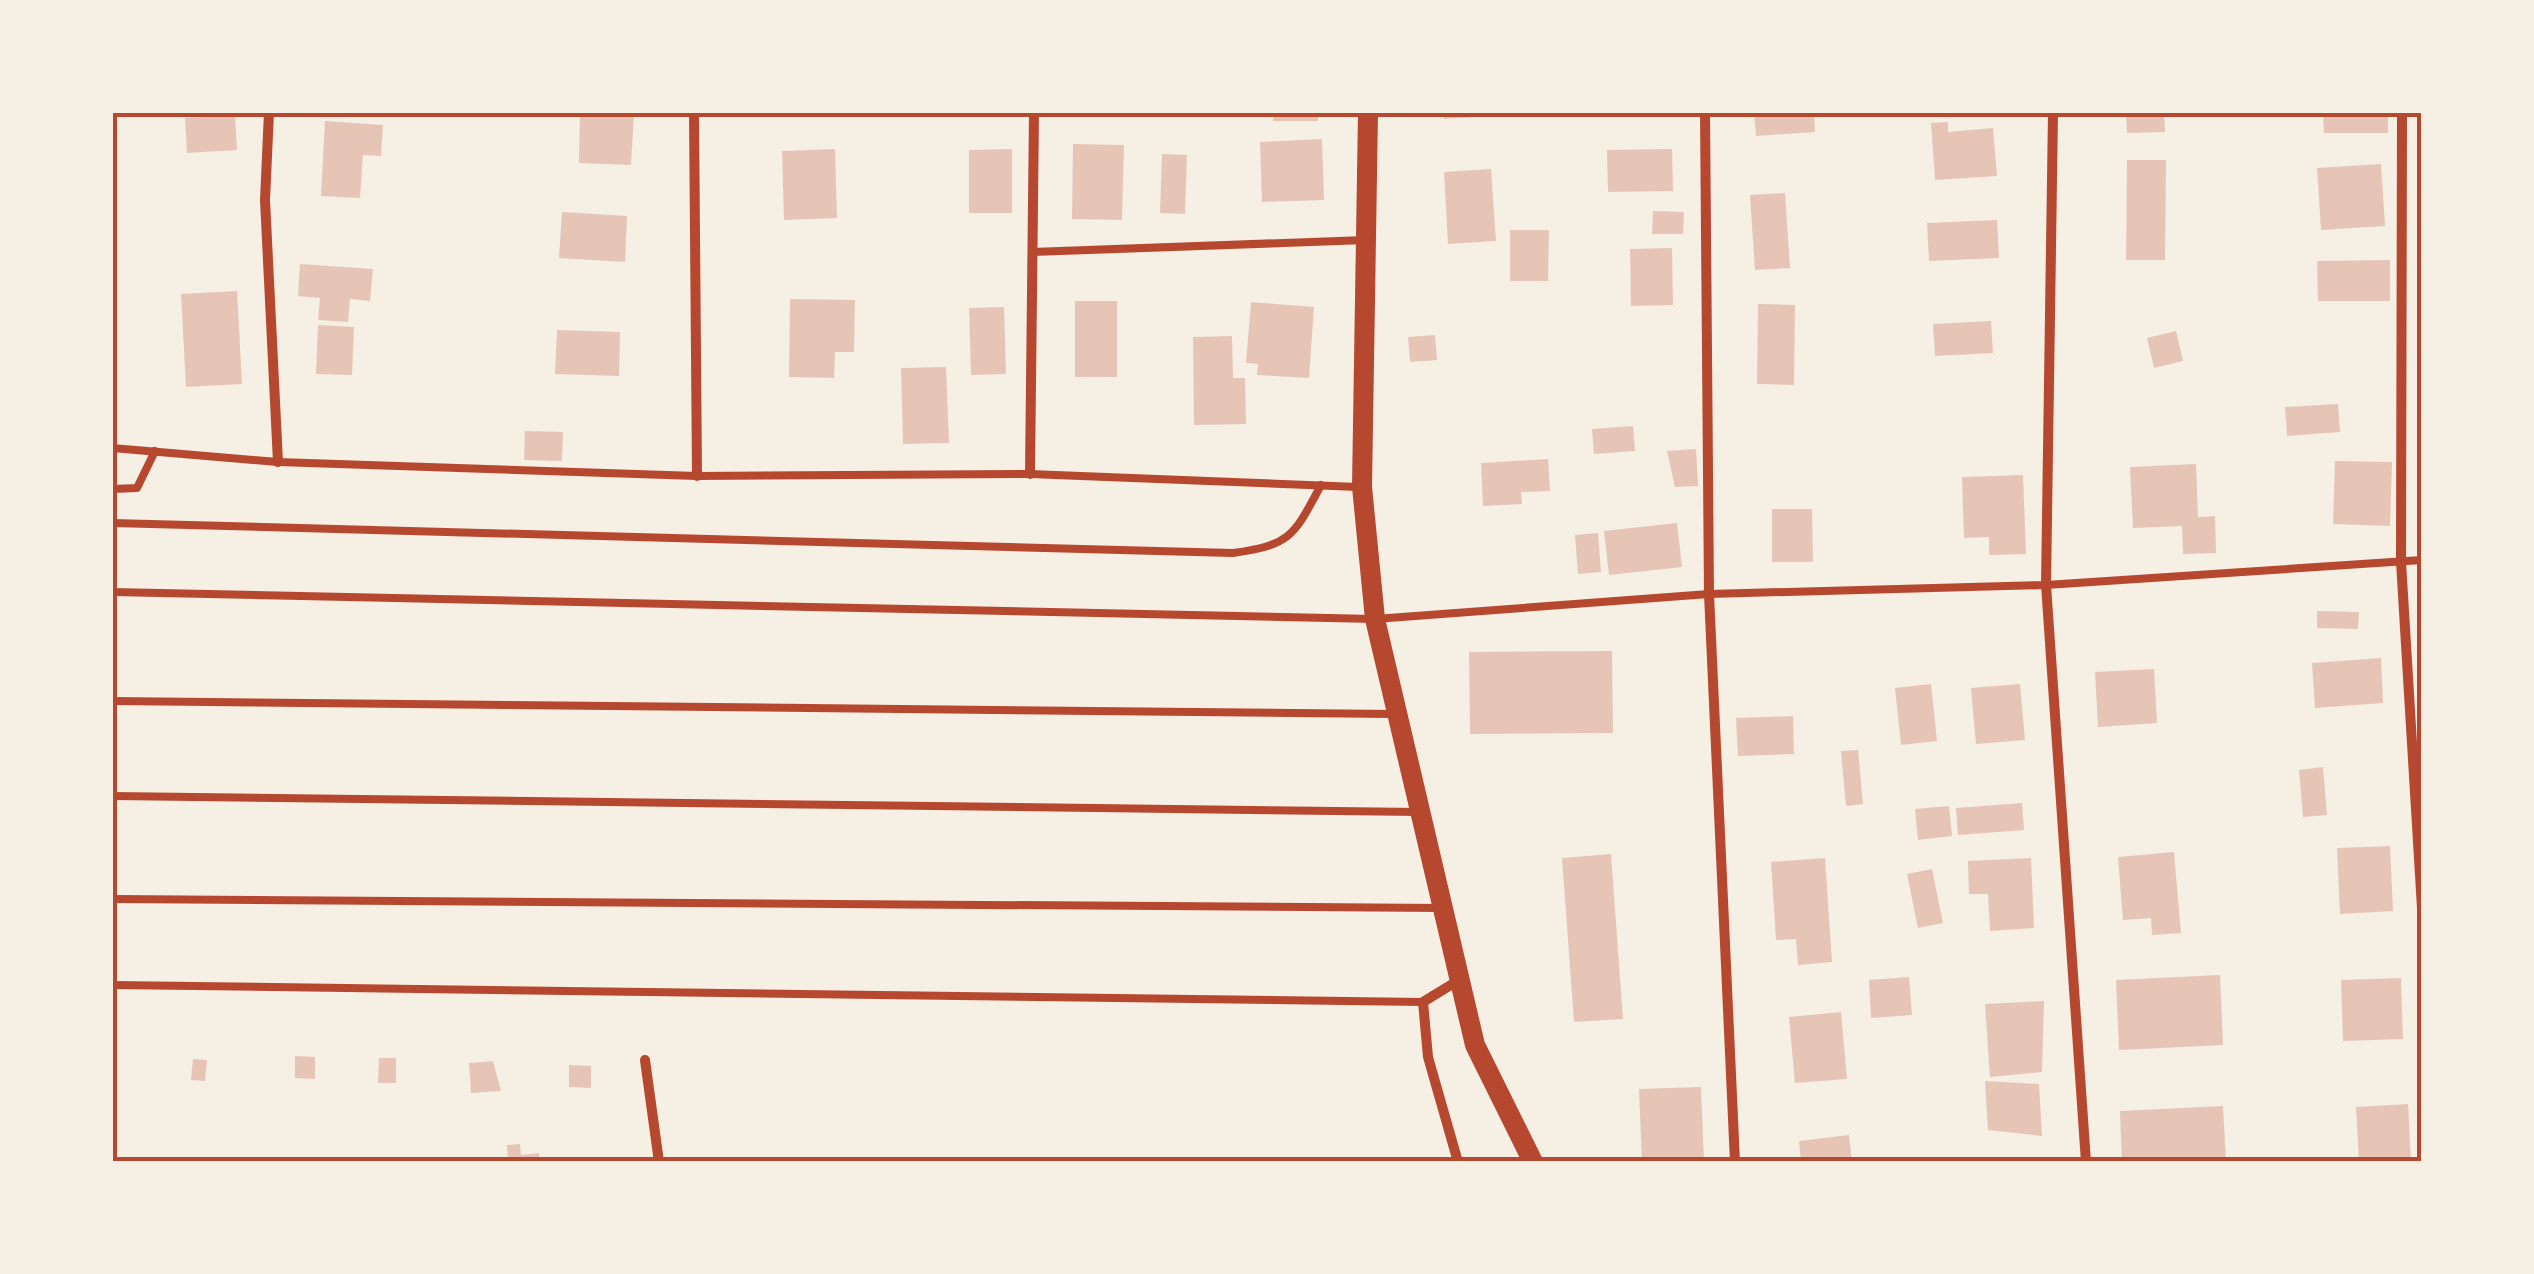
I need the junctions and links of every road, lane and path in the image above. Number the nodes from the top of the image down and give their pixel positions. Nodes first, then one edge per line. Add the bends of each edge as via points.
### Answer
1 (269, 112) edge
2 (694, 112) edge
3 (1034, 112) edge
4 (1368, 112) edge
5 (1705, 112) edge
6 (2053, 112) edge
7 (2402, 112) edge
8 (1366, 240) junction
9 (1032, 252) junction
10 (112, 448) edge
11 (155, 452) junction
12 (278, 462) junction
13 (1030, 474) junction
14 (696, 476) junction
15 (1321, 485) junction
16 (1362, 487) junction
17 (112, 489) edge
18 (112, 523) edge
19 (2422, 560) edge
20 (2401, 562) junction
21 (2046, 585) junction
22 (112, 592) edge
23 (1709, 594) junction
24 (1374, 619) junction
25 (112, 701) edge
26 (1396, 714) junction
27 (2418, 793) edge
28 (112, 796) edge
29 (1420, 812) junction
30 (112, 899) edge
31 (1442, 908) junction
32 (2422, 908) edge
33 (1459, 980) junction
34 (112, 985) edge
35 (1422, 1002) junction
36 (645, 1060) dead end
37 (659, 1162) edge
38 (1458, 1162) edge
39 (1533, 1162) edge
40 (1735, 1162) edge
41 (2086, 1162) edge

1 - 12 street via 265,200
2 - 14 street
3 - 9 street
4 - 8 main road
5 - 23 street
6 - 21 street
7 - 20 street
8 - 9 lane
8 - 16 main road
9 - 13 street
10 - 11 lane
11 - 12 lane
11 - 17 lane via 137,488
12 - 14 lane
13 - 14 lane
13 - 15 lane
15 - 16 lane
15 - 18 lane via 1294,536 1233,553
16 - 24 main road
19 - 20 lane
20 - 21 lane
20 - 27 street
21 - 23 lane
21 - 41 street
22 - 24 lane
23 - 24 lane
23 - 40 street
24 - 26 main road
25 - 26 lane
26 - 29 main road
27 - 32 street
28 - 29 lane
29 - 31 main road
30 - 31 lane
31 - 33 main road
33 - 35 street
33 - 39 main road via 1475,1045
34 - 35 lane
35 - 38 street via 1428,1057
36 - 37 street

